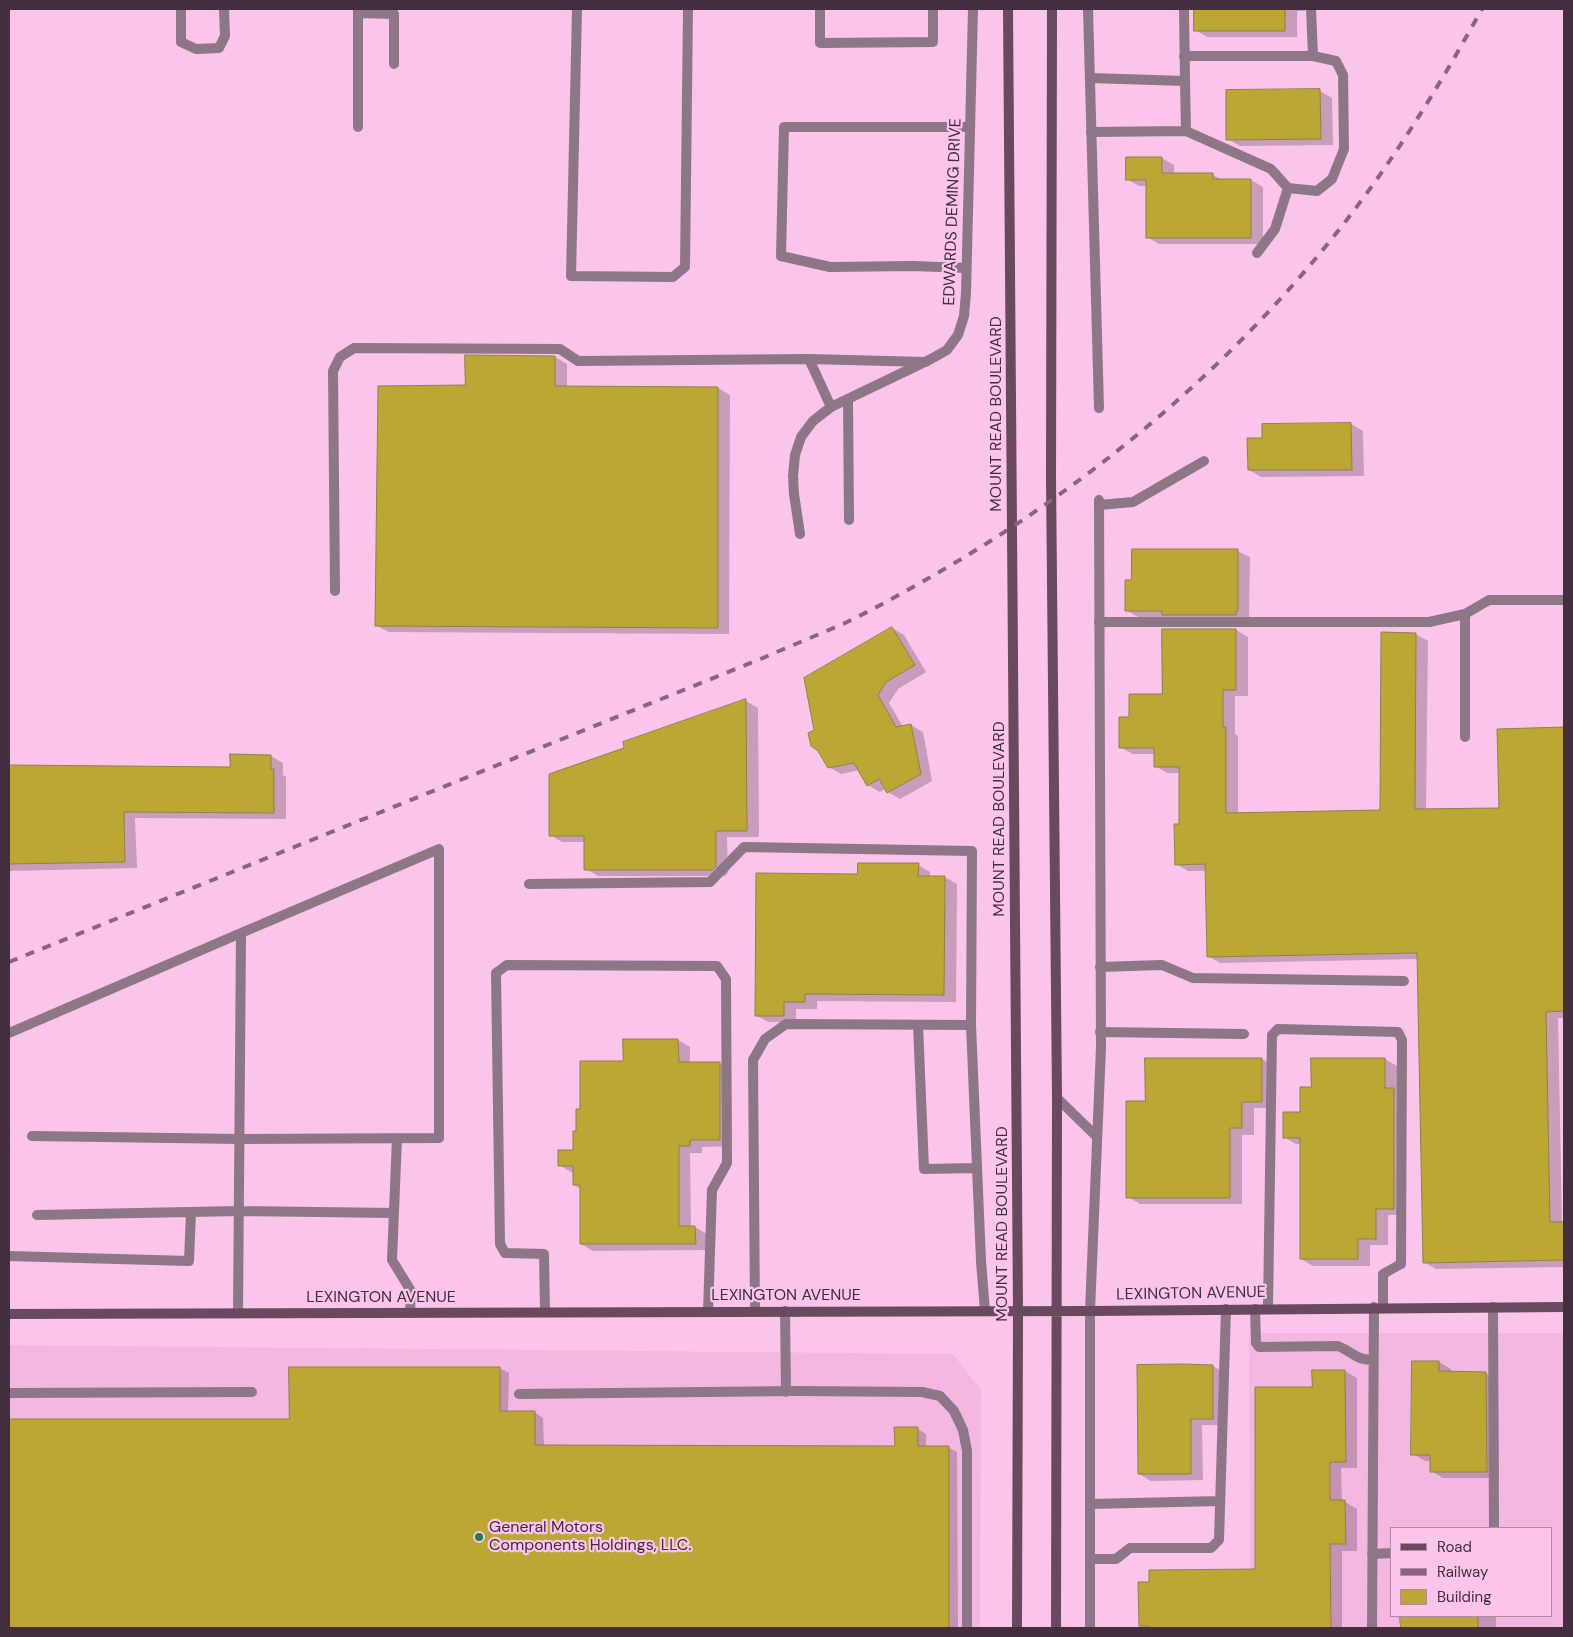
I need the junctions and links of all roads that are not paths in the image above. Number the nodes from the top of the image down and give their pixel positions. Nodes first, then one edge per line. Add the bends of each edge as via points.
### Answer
1 (181, 9) edge
2 (224, 9) edge
3 (577, 9) edge
4 (688, 9) edge
5 (820, 9) edge
6 (933, 9) edge
7 (973, 9) edge
8 (1008, 9) edge
9 (1052, 9) edge
10 (1088, 9) edge
11 (1184, 9) edge
12 (1311, 9) edge
13 (358, 11) edge
14 (1184, 56) junction
15 (1313, 56) junction
16 (394, 64) dead end
17 (1090, 78) junction
18 (1185, 81) junction
19 (358, 127) dead end
20 (970, 127) junction
21 (1186, 131) junction
22 (1091, 132) junction
23 (1288, 188) junction
24 (1257, 253) dead end
25 (966, 268) junction
26 (809, 359) junction
27 (926, 362) junction
28 (848, 399) junction
29 (831, 407) junction
30 (1099, 408) dead end
31 (1204, 461) dead end
32 (849, 520) dead end
33 (800, 534) dead end
34 (334, 591) dead end
35 (1564, 600) edge
36 (1465, 614) junction
37 (1099, 622) junction
38 (1464, 737) dead end
39 (529, 884) dead end
40 (241, 933) junction
41 (1100, 967) junction
42 (1404, 981) dead end
43 (918, 1025) junction
44 (971, 1025) junction
45 (1100, 1032) junction
46 (9, 1033) edge
47 (1244, 1034) dead end
48 (1057, 1098) junction
49 (32, 1136) dead end
50 (1096, 1136) junction
51 (397, 1138) junction
52 (240, 1139) junction
53 (977, 1168) junction
54 (239, 1211) junction
55 (191, 1212) junction
56 (394, 1213) junction
57 (37, 1215) dead end
58 (9, 1256) edge
59 (1379, 1307) junction
60 (1493, 1307) junction
61 (1564, 1307) edge
62 (1268, 1308) junction
63 (1226, 1309) junction
64 (1254, 1309) junction
65 (1018, 1310) junction
66 (1058, 1310) junction
67 (1090, 1310) junction
68 (785, 1311) junction
69 (985, 1311) junction
70 (545, 1312) junction
71 (708, 1312) junction
72 (754, 1312) junction
73 (238, 1313) junction
74 (410, 1313) junction
75 (9, 1314) edge
76 (1373, 1360) junction
77 (252, 1392) dead end
78 (786, 1392) junction
79 (9, 1393) edge
80 (519, 1394) dead end
81 (1220, 1502) junction
82 (1090, 1504) junction
83 (1494, 1527) edge
84 (1390, 1553) edge
85 (1372, 1554) junction
86 (1090, 1559) junction
87 (967, 1628) edge
88 (1017, 1628) edge
89 (1056, 1628) edge
90 (1090, 1628) edge
91 (1372, 1628) edge

1 - 2 street via 181,42 196,49 219,48 226,36
3 - 4 street via 571,276 664,277 673,277 686,267
5 - 6 street via 820,43 933,42
7 - 20 street, EDWARDS DEMING DRIVE
8 - 65 main road, MOUNT READ BOULEVARD
9 - 48 main road via 1051,478
10 - 17 street
11 - 14 street
12 - 15 street
13 - 16 street via 394,14
13 - 19 street
14 - 15 street
14 - 18 street
15 - 23 street via 1336,61 1343,76 1344,149 1332,179 1317,190
17 - 18 street
17 - 22 street
18 - 21 street
20 - 25 street, EDWARDS DEMING DRIVE
20 - 25 street via 784,127 781,256 830,267
21 - 22 street
21 - 23 street via 1271,169
22 - 30 street
23 - 24 street via 1275,229
25 - 27 street, EDWARDS DEMING DRIVE via 964,316 958,335 947,350
26 - 27 street
26 - 29 street
26 - 34 street via 578,360 560,348 354,348 340,357 333,371
27 - 28 street, EDWARDS DEMING DRIVE
28 - 29 street, EDWARDS DEMING DRIVE
28 - 32 street
29 - 33 street, EDWARDS DEMING DRIVE via 800,437 794,455 794,494
31 - 37 street via 1132,502 1099,503
35 - 36 street via 1489,600
36 - 37 street via 1429,622
36 - 38 street
37 - 41 street
39 - 44 street via 710,882 744,847 972,851
40 - 46 street
40 - 51 street via 439,849 439,1138
40 - 52 street
41 - 42 street via 1162,965 1193,978
41 - 45 street
43 - 44 street
43 - 53 street via 924,1169
43 - 72 street via 786,1024 765,1038 753,1060
44 - 53 street
45 - 47 street
45 - 50 street
48 - 50 street
48 - 66 main road
49 - 52 street
50 - 67 street
51 - 52 street
51 - 56 street
52 - 54 street
53 - 69 street
54 - 55 street
54 - 56 street
54 - 73 street
55 - 57 street
55 - 58 street via 189,1261
56 - 74 street via 392,1260 411,1291
59 - 60 main road, LEXINGTON AVENUE
59 - 62 main road, LEXINGTON AVENUE
59 - 62 street via 1383,1274 1401,1264 1402,1040 1398,1032 1278,1029 1272,1035
59 - 76 street
60 - 61 main road, LEXINGTON AVENUE
60 - 83 street
62 - 64 main road, LEXINGTON AVENUE
63 - 64 main road, LEXINGTON AVENUE
63 - 67 main road, LEXINGTON AVENUE
63 - 81 street
64 - 76 street via 1258,1347 1338,1346 1362,1360
65 - 66 main road, LEXINGTON AVENUE
65 - 69 main road, LEXINGTON AVENUE
65 - 88 main road, MOUNT READ BOULEVARD
66 - 67 main road, LEXINGTON AVENUE
66 - 89 main road
67 - 82 street
68 - 69 main road, LEXINGTON AVENUE
68 - 72 main road, LEXINGTON AVENUE
68 - 78 street
70 - 71 main road, LEXINGTON AVENUE
70 - 71 street via 544,1254 505,1253 500,1244 496,973 507,965 717,966 726,979 727,1163 712,1190
70 - 74 main road, LEXINGTON AVENUE
71 - 72 main road, LEXINGTON AVENUE
73 - 74 main road, LEXINGTON AVENUE
73 - 75 main road, LEXINGTON AVENUE
76 - 85 street
77 - 79 street
78 - 80 street
78 - 87 street via 922,1392 940,1396 954,1411 963,1430 967,1451
81 - 82 street
81 - 86 street via 1219,1540 1210,1548 1130,1548 1116,1559
82 - 86 street
84 - 85 street
85 - 91 street
86 - 90 street

